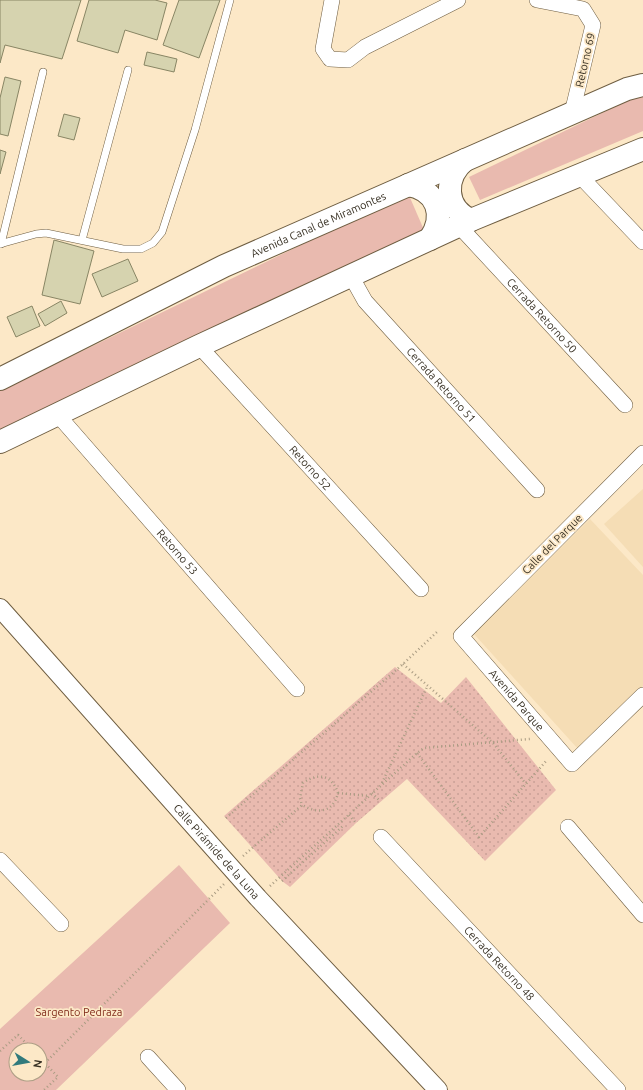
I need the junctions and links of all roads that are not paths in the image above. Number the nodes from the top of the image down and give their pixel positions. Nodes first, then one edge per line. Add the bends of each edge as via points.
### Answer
1 (230, 0) edge
2 (332, 0) edge
3 (458, 0) edge
4 (537, 0) edge
5 (128, 70) dead end
6 (43, 72) dead end
7 (643, 85) edge
8 (572, 113) junction
9 (643, 149) edge
10 (465, 160) junction
11 (580, 176) junction
12 (408, 185) junction
13 (465, 223) junction
14 (430, 239) junction
15 (82, 240) junction
16 (643, 242) edge
17 (1, 244) edge
18 (351, 276) junction
19 (199, 346) junction
20 (0, 379) edge
21 (625, 405) dead end
22 (57, 414) junction
23 (0, 442) edge
24 (643, 452) edge
25 (537, 490) dead end
26 (421, 589) dead end
27 (0, 608) edge
28 (461, 636) joint
29 (298, 689) dead end
30 (643, 695) edge
31 (568, 827) dead end
32 (381, 837) dead end
33 (0, 860) edge
34 (643, 915) edge
35 (61, 924) dead end
36 (148, 1057) dead end
37 (178, 1090) edge
38 (438, 1090) edge
39 (618, 1090) edge

1 - 15 lane via 195,130 162,232 153,243 141,249 123,249
2 - 3 street via 323,50 330,59 348,60 365,47
4 - 8 street, Retorno 69 via 583,9 593,25
5 - 15 lane
6 - 17 lane
7 - 8 main road, Avenida Canal de Miramontes via 627,89
8 - 10 main road, Avenida Canal de Miramontes
9 - 11 main road
10 - 12 main road, Avenida Canal de Miramontes
10 - 13 main road via 453,173 449,190 454,206 464,217
11 - 13 main road
11 - 16 street
12 - 14 main road via 416,186 429,194 437,208 438,224
12 - 20 main road, Avenida Canal de Miramontes via 224,266
13 - 14 main road
13 - 21 street, Cerrada Retorno 50
14 - 18 main road
15 - 17 lane via 46,233
18 - 19 main road
18 - 25 street, Cerrada Retorno 51 via 365,301
19 - 22 main road
19 - 26 street, Retorno 52
22 - 23 main road
22 - 29 street, Retorno 53
24 - 28 street, Calle del Parque
27 - 38 street, Calle Pirámide de la Luna via 258,898
28 - 30 street, Avenida Parque via 572,764
31 - 34 street
32 - 39 street, Cerrada Retorno 48
33 - 35 street
36 - 37 street

